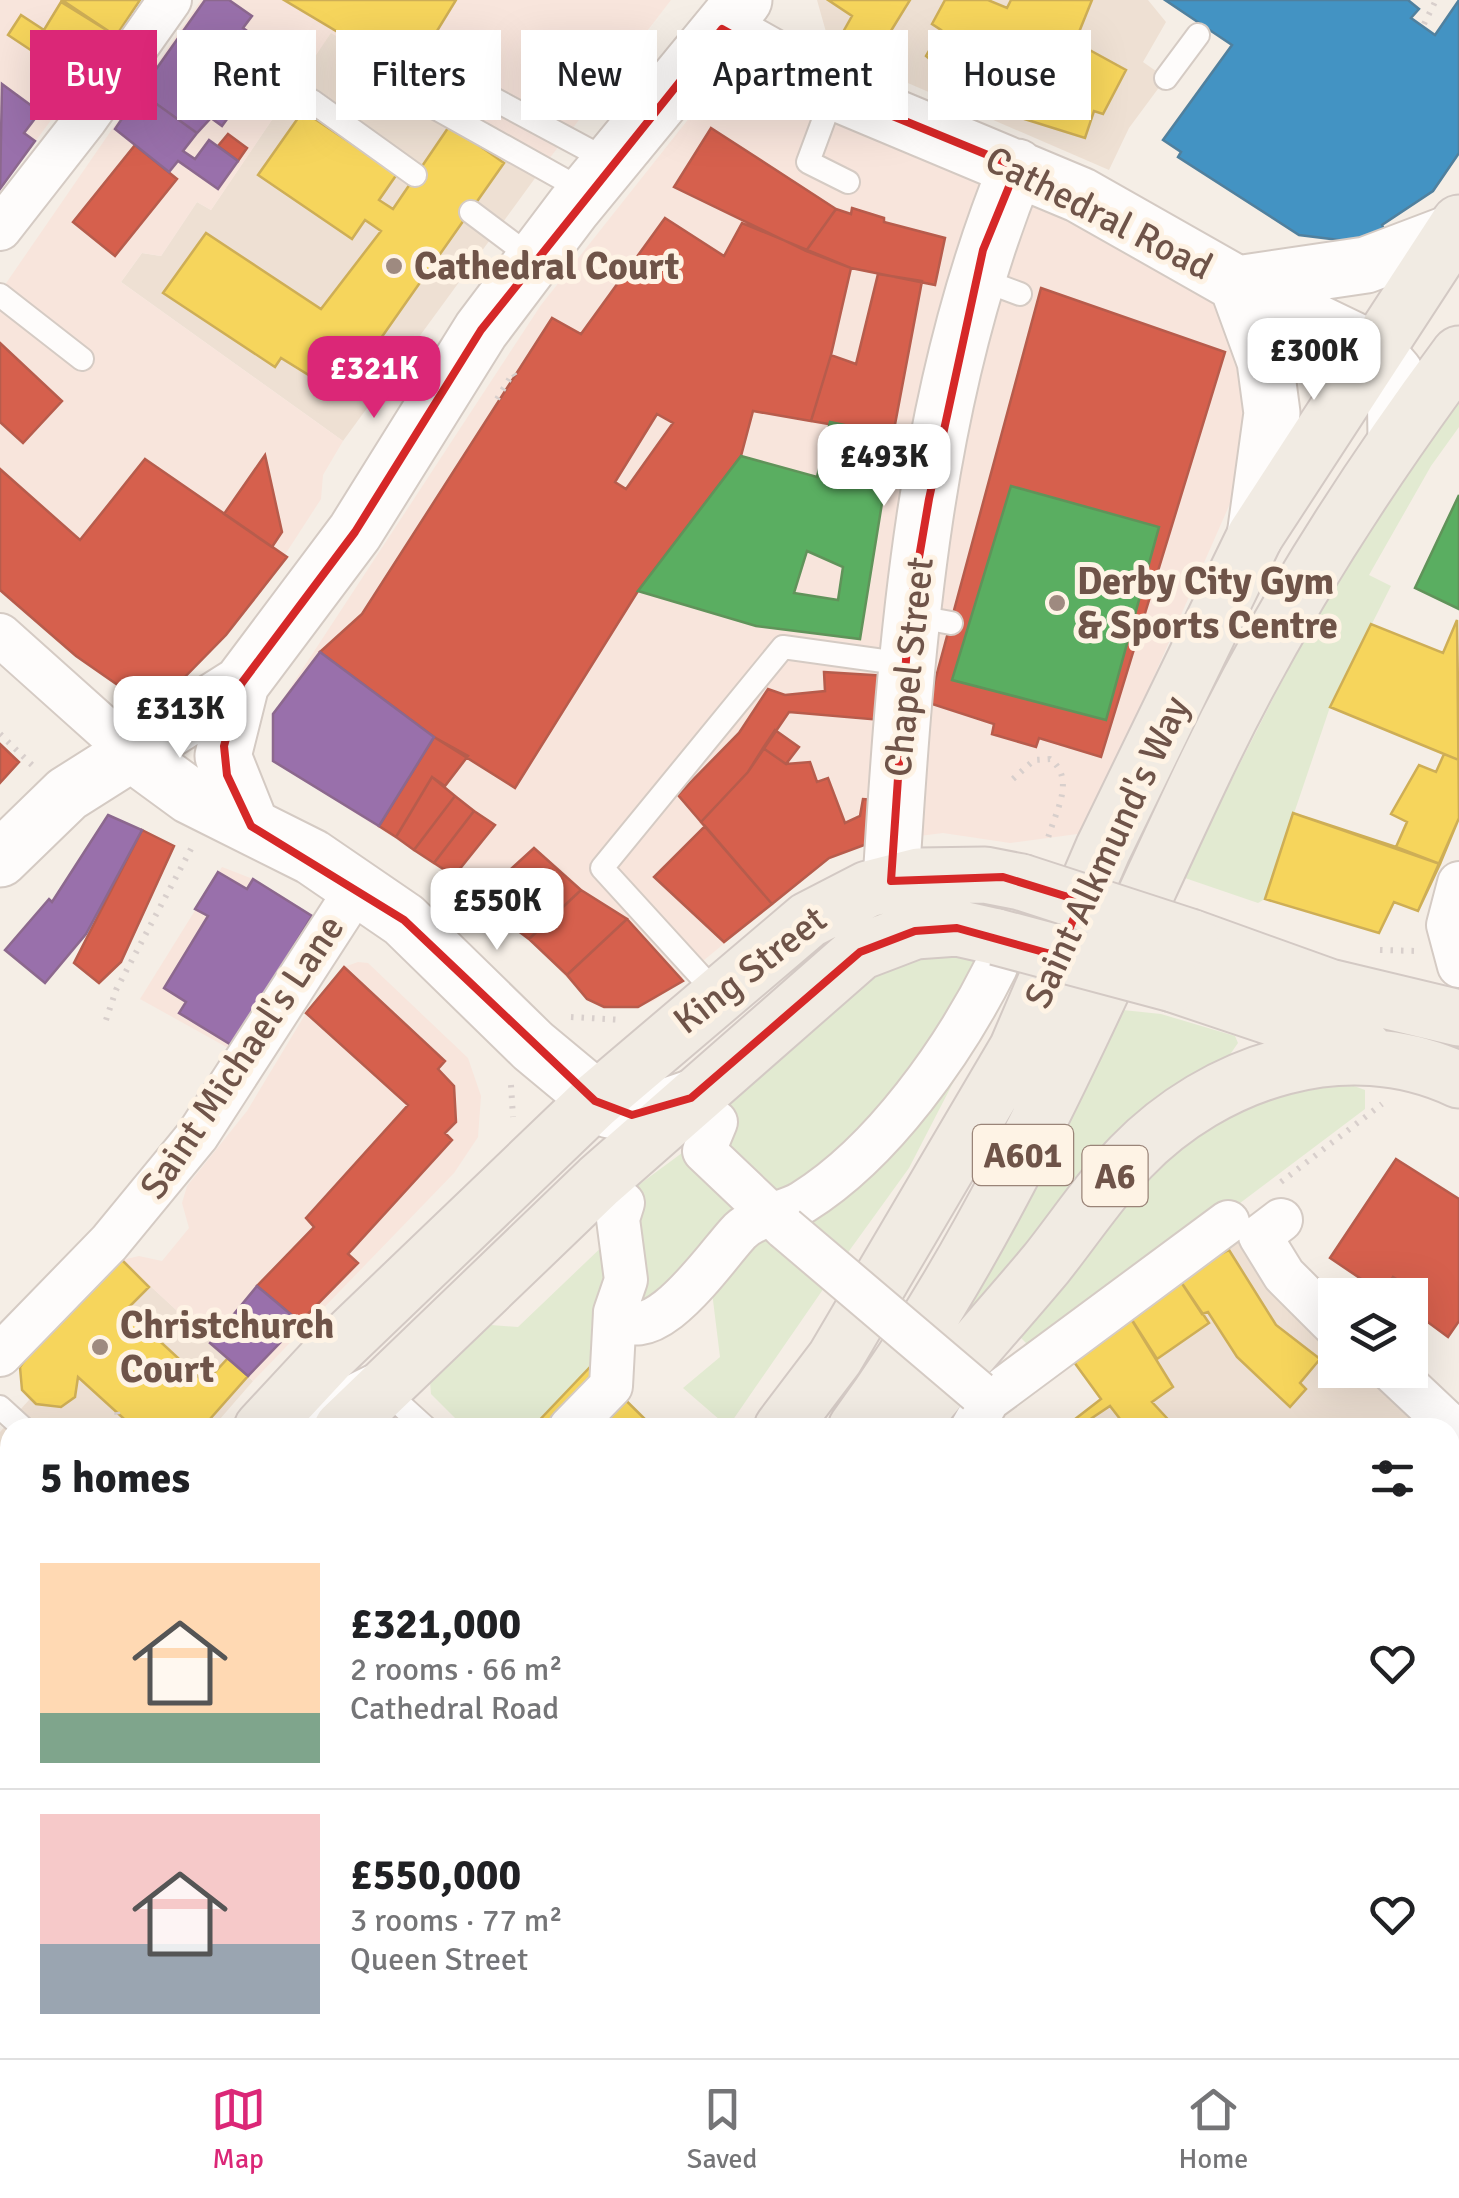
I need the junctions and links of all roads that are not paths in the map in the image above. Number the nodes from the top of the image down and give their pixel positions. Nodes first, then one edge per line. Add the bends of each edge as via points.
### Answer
1 (170, 0) edge
2 (733, 14) edge
3 (754, 30) edge
4 (1198, 35) dead end
5 (1166, 78) dead end
6 (316, 103) edge
7 (501, 111) edge
8 (474, 120) edge
9 (824, 120) edge
10 (903, 120) edge
11 (1018, 167) junction
12 (415, 175) dead end
13 (599, 177) junction
14 (848, 182) dead end
15 (470, 212) dead end
16 (1456, 228) edge
17 (0, 229) edge
18 (535, 260) junction
19 (1237, 284) junction
20 (1459, 292) edge
21 (0, 295) edge
22 (1376, 351) junction
23 (1459, 354) edge
24 (82, 360) dead end
25 (1396, 439) junction
26 (1255, 536) junction
27 (0, 635) edge
28 (920, 642) junction
29 (241, 684) junction
30 (134, 755) junction
31 (232, 817) junction
32 (0, 859) edge
33 (890, 881) junction
34 (1459, 884) edge
35 (358, 886) junction
36 (997, 952) junction
37 (1182, 961) junction
38 (1459, 966) edge
39 (716, 994) junction
40 (1459, 1018) edge
41 (1434, 1071) edge
42 (595, 1101) junction
43 (704, 1110) junction
44 (623, 1204) dead end
45 (1281, 1220) dead end
46 (776, 1221) junction
47 (1228, 1222) road end
48 (1318, 1309) edge
49 (616, 1312) junction
50 (0, 1356) edge
51 (385, 1386) junction
52 (1410, 1388) edge
53 (979, 1406) edge
54 (271, 1418) edge
55 (304, 1418) edge
56 (352, 1418) edge
57 (416, 1418) edge
58 (580, 1418) edge
59 (789, 1418) edge
60 (862, 1418) edge
61 (915, 1418) edge
62 (1442, 1418) edge

1 - 17 street
2 - 3 street, Cathedral Road
2 - 13 street, Cathedral Road
4 - 5 lane
6 - 12 lane
7 - 13 lane
8 - 13 lane
9 - 14 lane via 808,162
10 - 11 street, Cathedral Road
11 - 19 street, Cathedral Road
11 - 28 street, Chapel Street via 983,250 998,286 951,382
13 - 18 street, Cathedral Road
15 - 18 lane
16 - 19 street, Cathedral Road via 1366,265
16 - 22 main road, Saint Alkmund's Way / A601
18 - 29 street, Cathedral Road via 481,330 355,532
19 - 22 street, Cathedral Road
19 - 26 street, Cathedral Road via 1265,361 1272,412
20 - 22 main road via 1424,331
21 - 24 lane
22 - 25 street via 1395,374
22 - 26 main road, Saint Alkmund's Way / A601
23 - 25 main road, Saint Alkmund's Way / A601
25 - 60 main road, Saint Alkmund's Way / A601 via 1251,678 984,1228
26 - 59 main road, Saint Alkmund's Way / A601 via 1103,849 1017,1050 834,1358
27 - 30 street
28 - 33 street, Chapel Street
28 - 39 lane via 783,647 602,868
29 - 30 street, Cathedral Road
29 - 31 street, Cathedral Road via 223,756
30 - 31 street
30 - 32 street, Cathedral Road via 67,794
31 - 35 street
33 - 37 main road, King Street, bridge via 1034,860
33 - 39 main road, King Street via 830,906
34 - 38 street via 1448,924
35 - 42 street via 404,920
35 - 50 street, Saint Michael's Lane via 214,1113 138,1209
36 - 37 main road, bridge
36 - 43 main road via 957,928 915,930 860,952
36 - 46 street via 962,1033 892,1120
37 - 40 main road, King Street
37 - 41 main road via 1285,1018
39 - 42 main road, King Street
41 - 61 main road, A6 via 1315,1058 1245,1077 1188,1108 1129,1158
42 - 43 street via 632,1115
42 - 54 main road, King Street
43 - 46 street via 704,1151
43 - 51 main road
44 - 49 street via 618,1219 626,1280
45 - 48 street via 1260,1236 1284,1275
46 - 49 street via 743,1228 656,1318 633,1324
46 - 53 street, bridge
47 - 53 street
49 - 58 street via 611,1386
51 - 55 lane via 370,1377 354,1381
51 - 56 main road
51 - 57 lane
52 - 62 street

